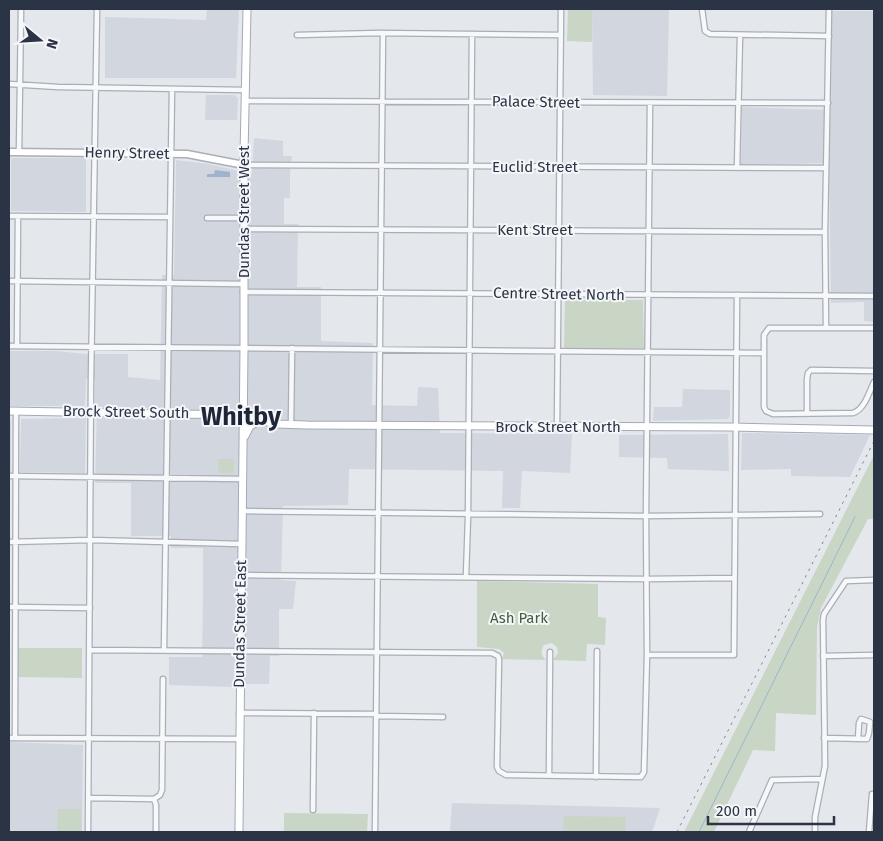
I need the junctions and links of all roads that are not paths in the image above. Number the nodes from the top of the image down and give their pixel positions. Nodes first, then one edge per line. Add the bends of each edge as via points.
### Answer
1 (21, 9) edge
2 (97, 9) edge
3 (247, 9) edge
4 (561, 9) edge
5 (702, 9) edge
6 (829, 9) edge
7 (383, 33) junction
8 (472, 34) junction
9 (297, 35) dead end
10 (561, 35) junction
11 (740, 36) junction
12 (829, 36) junction
13 (9, 84) edge
14 (20, 84) junction
15 (96, 88) junction
16 (172, 89) junction
17 (245, 90) junction
18 (245, 101) junction
19 (382, 101) junction
20 (471, 101) junction
21 (560, 102) junction
22 (650, 103) junction
23 (738, 103) junction
24 (828, 103) junction
25 (9, 152) edge
26 (19, 152) junction
27 (95, 153) junction
28 (170, 154) junction
29 (244, 165) junction
30 (381, 166) junction
31 (470, 166) junction
32 (559, 167) junction
33 (649, 167) junction
34 (737, 168) junction
35 (826, 168) junction
36 (9, 216) edge
37 (18, 216) junction
38 (94, 216) junction
39 (170, 217) junction
40 (207, 218) dead end
41 (244, 218) junction
42 (244, 229) junction
43 (380, 229) junction
44 (470, 230) junction
45 (559, 230) junction
46 (648, 231) junction
47 (826, 232) junction
48 (9, 281) edge
49 (17, 281) junction
50 (93, 282) junction
51 (169, 282) junction
52 (243, 284) junction
53 (243, 292) junction
54 (380, 293) junction
55 (469, 293) junction
56 (558, 294) junction
57 (648, 295) junction
58 (737, 295) junction
59 (826, 296) junction
60 (874, 296) edge
61 (826, 327) junction
62 (874, 328) edge
63 (9, 346) edge
64 (17, 346) junction
65 (92, 347) junction
66 (168, 348) junction
67 (292, 348) junction
68 (244, 349) junction
69 (379, 350) junction
70 (468, 351) junction
71 (558, 351) junction
72 (648, 352) junction
73 (736, 353) junction
74 (764, 353) junction
75 (874, 371) edge
76 (874, 382) edge
77 (13, 411) edge
78 (91, 412) junction
79 (167, 413) junction
80 (807, 414) junction
81 (243, 416) junction
82 (259, 421) junction
83 (291, 424) junction
84 (379, 425) junction
85 (467, 426) junction
86 (557, 427) junction
87 (647, 427) junction
88 (736, 427) junction
89 (874, 430) edge
90 (242, 443) junction
91 (9, 476) edge
92 (16, 476) junction
93 (92, 478) junction
94 (165, 478) junction
95 (242, 479) junction
96 (242, 511) junction
97 (377, 514) junction
98 (468, 514) junction
99 (820, 514) dead end
100 (735, 515) junction
101 (646, 516) junction
102 (91, 540) junction
103 (9, 542) edge
104 (15, 542) junction
105 (165, 543) junction
106 (241, 544) junction
107 (241, 575) junction
108 (376, 576) junction
109 (466, 576) junction
110 (734, 578) junction
111 (647, 579) junction
112 (874, 580) edge
113 (9, 607) edge
114 (15, 607) junction
115 (90, 608) junction
116 (90, 650) junction
117 (164, 650) junction
118 (240, 651) junction
119 (596, 651) dead end
120 (376, 652) junction
121 (550, 652) dead end
122 (647, 655) junction
123 (874, 655) edge
124 (823, 656) junction
125 (163, 679) dead end
126 (240, 713) junction
127 (314, 713) junction
128 (376, 715) junction
129 (443, 717) dead end
130 (9, 738) edge
131 (15, 738) junction
132 (89, 738) junction
133 (163, 738) junction
134 (824, 738) junction
135 (239, 739) junction
136 (858, 739) junction
137 (549, 775) junction
138 (596, 777) junction
139 (822, 779) junction
140 (874, 794) edge
141 (89, 798) junction
142 (154, 799) junction
143 (313, 810) dead end
144 (88, 832) edge
145 (156, 832) edge
146 (239, 832) edge
147 (375, 832) edge
148 (749, 832) edge
149 (815, 832) edge
150 (869, 832) edge

1 - 14 street
2 - 15 street
3 - 17 main road, Dundas Street West
4 - 10 street
5 - 11 street via 705,30 710,34
6 - 12 street
7 - 8 street
7 - 9 street
7 - 19 street
8 - 10 street
8 - 20 street
10 - 21 street
11 - 12 street
11 - 23 street
12 - 24 street
13 - 14 street
14 - 15 street
14 - 26 street
15 - 16 street
15 - 27 street
16 - 17 street
16 - 28 street
17 - 18 main road, Dundas Street West
18 - 19 street, Palace Street
18 - 29 main road, Dundas Street West
19 - 20 street, Palace Street
19 - 30 street
20 - 21 street, Palace Street
20 - 31 street
21 - 22 street, Palace Street
21 - 32 street
22 - 23 street, Palace Street
22 - 33 street
23 - 24 street, Palace Street
23 - 34 street
24 - 35 street
25 - 26 main road, Henry Street
26 - 27 main road, Henry Street
27 - 28 main road, Henry Street
27 - 38 street
28 - 29 main road, Henry Street via 188,154
28 - 39 street
29 - 30 street, Euclid Street
29 - 41 main road, Dundas Street West
30 - 31 street, Euclid Street
30 - 43 street
31 - 32 street, Euclid Street
31 - 44 street
32 - 33 street, Euclid Street
32 - 45 street
33 - 34 street, Euclid Street
33 - 46 street
34 - 35 street, Euclid Street
35 - 47 street
36 - 37 street
37 - 38 street
37 - 49 street
38 - 39 street
38 - 50 street
39 - 51 street
40 - 41 street
41 - 42 main road, Dundas Street West
42 - 43 street, Kent Street
42 - 52 main road, Dundas Street West
43 - 44 street, Kent Street
43 - 54 street
44 - 45 street, Kent Street
44 - 55 street
45 - 46 street, Kent Street
45 - 56 street
46 - 47 street, Kent Street
46 - 57 street
47 - 59 street
48 - 49 street
49 - 50 street
49 - 64 street
50 - 51 street
50 - 65 street
51 - 52 street
51 - 66 street
52 - 53 main road, Dundas Street West
53 - 54 street, Centre Street North
53 - 68 main road, Dundas Street West
54 - 55 street, Centre Street North
54 - 69 street
55 - 56 street, Centre Street North
55 - 70 street
56 - 57 street, Centre Street North
56 - 71 street
57 - 58 street, Centre Street North
57 - 72 street
58 - 59 street, Centre Street North
58 - 73 street
59 - 60 street, Centre Street North
59 - 61 street
61 - 62 street
61 - 74 street via 768,328 764,335
63 - 64 street
64 - 65 street
65 - 66 street
65 - 78 street
66 - 68 street
66 - 79 street
67 - 68 street
67 - 69 street
67 - 83 street
68 - 81 main road, Dundas Street West
69 - 70 street
69 - 84 street
70 - 71 street
70 - 85 street
71 - 72 street
71 - 86 street
72 - 73 street
72 - 87 street
73 - 74 street
73 - 88 street
74 - 80 street via 766,411
75 - 80 street via 812,370 807,379
76 - 80 street via 858,412
77 - 78 main road, Brock Street South
77 - 92 street
78 - 79 main road, Brock Street South
78 - 93 street
79 - 81 main road, Brock Street South
79 - 94 street
81 - 82 main road, Brock Street North
81 - 90 main road, Dundas Street East
82 - 83 main road, Brock Street North
82 - 90 main road via 250,426
83 - 84 main road, Brock Street North
84 - 85 main road, Brock Street North
84 - 97 street
85 - 86 main road, Brock Street North
85 - 98 street
86 - 87 main road, Brock Street North
87 - 88 main road, Brock Street North
87 - 101 street
88 - 89 main road, Brock Street North
88 - 100 street
90 - 95 main road, Dundas Street East
91 - 92 street
92 - 93 street
92 - 104 street
93 - 94 street
93 - 102 street
94 - 95 street
94 - 105 street
95 - 96 main road, Dundas Street East
96 - 97 street
96 - 106 main road, Dundas Street East
97 - 98 street
97 - 108 street
98 - 101 street
98 - 109 street
99 - 100 street
100 - 101 street
100 - 110 street
101 - 111 street
102 - 104 street
102 - 105 street
102 - 115 street
103 - 104 street
104 - 114 street
105 - 106 street
105 - 117 street
106 - 107 main road, Dundas Street East
107 - 108 street
107 - 118 main road, Dundas Street East
108 - 109 street
108 - 120 street
109 - 111 street
110 - 111 street
110 - 122 street via 734,655
111 - 122 street
112 - 124 street via 848,580 843,584 824,614
113 - 114 street
114 - 115 street
114 - 131 street
115 - 116 street
116 - 117 street
116 - 132 street
117 - 118 street
118 - 120 street
118 - 126 main road, Dundas Street East
119 - 138 street
120 - 128 street
120 - 137 street via 498,656 497,767 506,775
121 - 137 street
122 - 138 street via 644,772 641,777
123 - 124 street
124 - 134 street
125 - 133 street
126 - 127 street
126 - 135 main road, Dundas Street East
127 - 128 street
127 - 143 street
128 - 129 street
128 - 147 street
130 - 131 street
131 - 132 street
132 - 133 street
132 - 141 street
133 - 135 street
133 - 142 street via 162,790
134 - 136 street
134 - 139 street
135 - 146 main road, Dundas Street East
136 - 136 street via 867,739 870,722 861,719
137 - 138 street
139 - 148 street via 772,780
139 - 149 street
140 - 150 street
141 - 142 street
141 - 144 street
142 - 145 street

